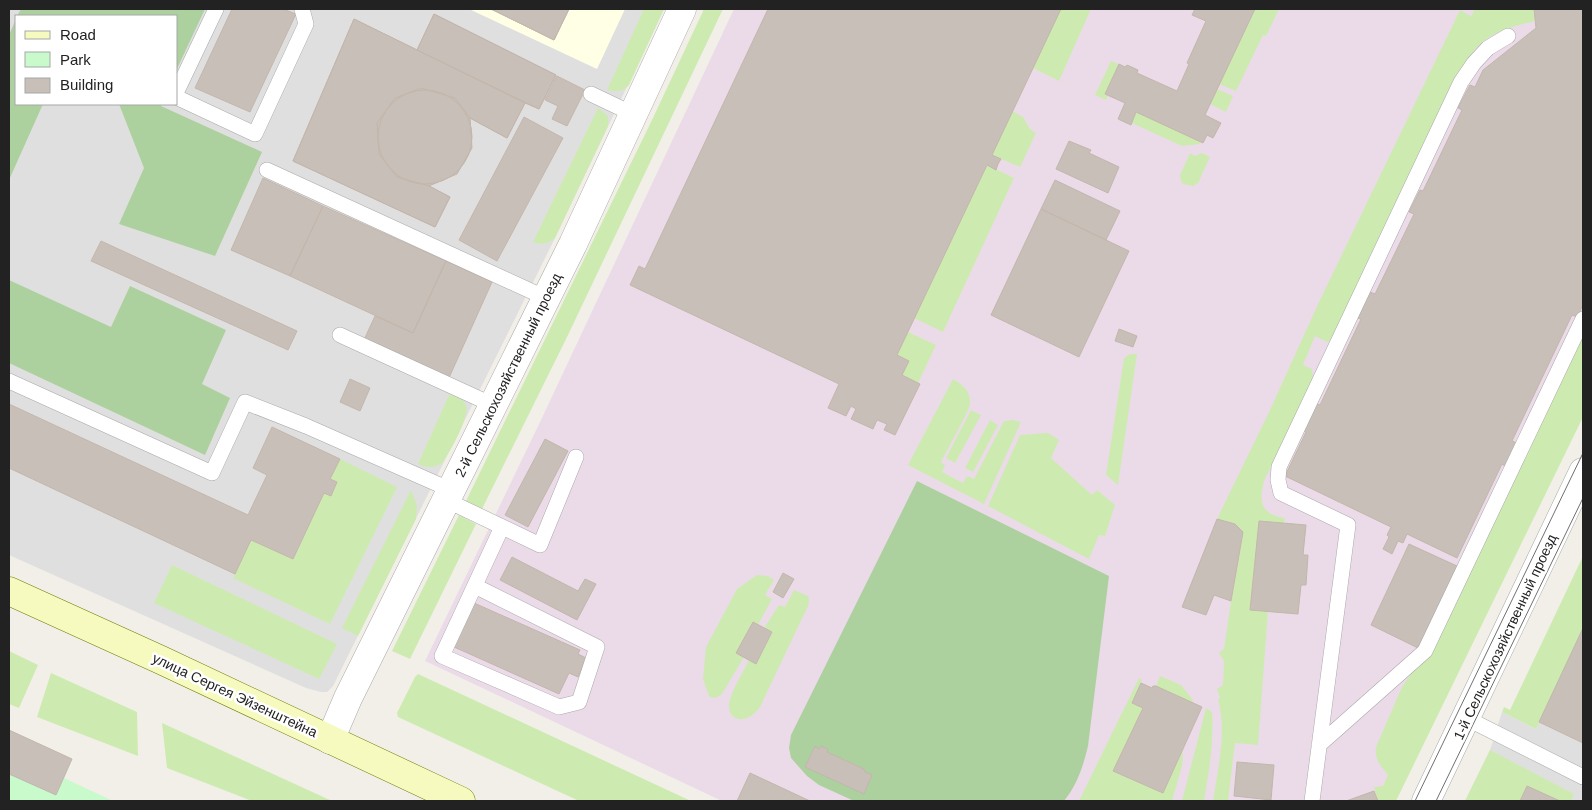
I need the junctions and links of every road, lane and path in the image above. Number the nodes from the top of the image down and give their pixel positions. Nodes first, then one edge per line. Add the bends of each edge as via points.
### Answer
1 (216, 9) edge
2 (302, 9) edge
3 (682, 9) edge
4 (1508, 36) dead end
5 (178, 89) edge
6 (591, 94) dead end
7 (178, 98) edge
8 (633, 114) junction
9 (267, 170) dead end
10 (546, 298) junction
11 (1583, 318) edge
12 (340, 335) dead end
13 (9, 380) edge
14 (493, 405) junction
15 (576, 457) dead end
16 (1583, 472) edge
17 (448, 495) junction
18 (502, 527) junction
19 (475, 586) junction
20 (9, 591) edge
21 (1466, 718) junction
22 (330, 740) junction
23 (1319, 745) junction
24 (1583, 777) edge
25 (461, 801) edge
26 (1312, 801) edge
27 (1426, 801) edge

1 - 5 lane
2 - 7 lane via 306,24 255,134
3 - 8 street, 2-й Сельскохозяйственный проезд
4 - 23 lane via 1488,48 1461,82 1279,467 1281,493 1348,525
6 - 8 lane
8 - 10 street, 2-й Сельскохозяйственный проезд
9 - 10 lane
10 - 14 street, 2-й Сельскохозяйственный проезд
11 - 23 lane via 1425,650
12 - 14 lane
13 - 17 lane via 212,473 245,402 306,426
14 - 17 street, 2-й Сельскохозяйственный проезд
15 - 18 lane via 540,545
16 - 21 street, 1-й Сельскохозяйственный проезд
17 - 18 lane
17 - 22 street, 2-й Сельскохозяйственный проезд
18 - 19 lane
19 - 19 lane via 442,656 559,707 579,702 597,647
20 - 22 main road, улица Сергея Эйзенштейна
21 - 24 lane
21 - 27 street, 1-й Сельскохозяйственный проезд
22 - 25 main road, улица Сергея Эйзенштейна
23 - 26 lane

